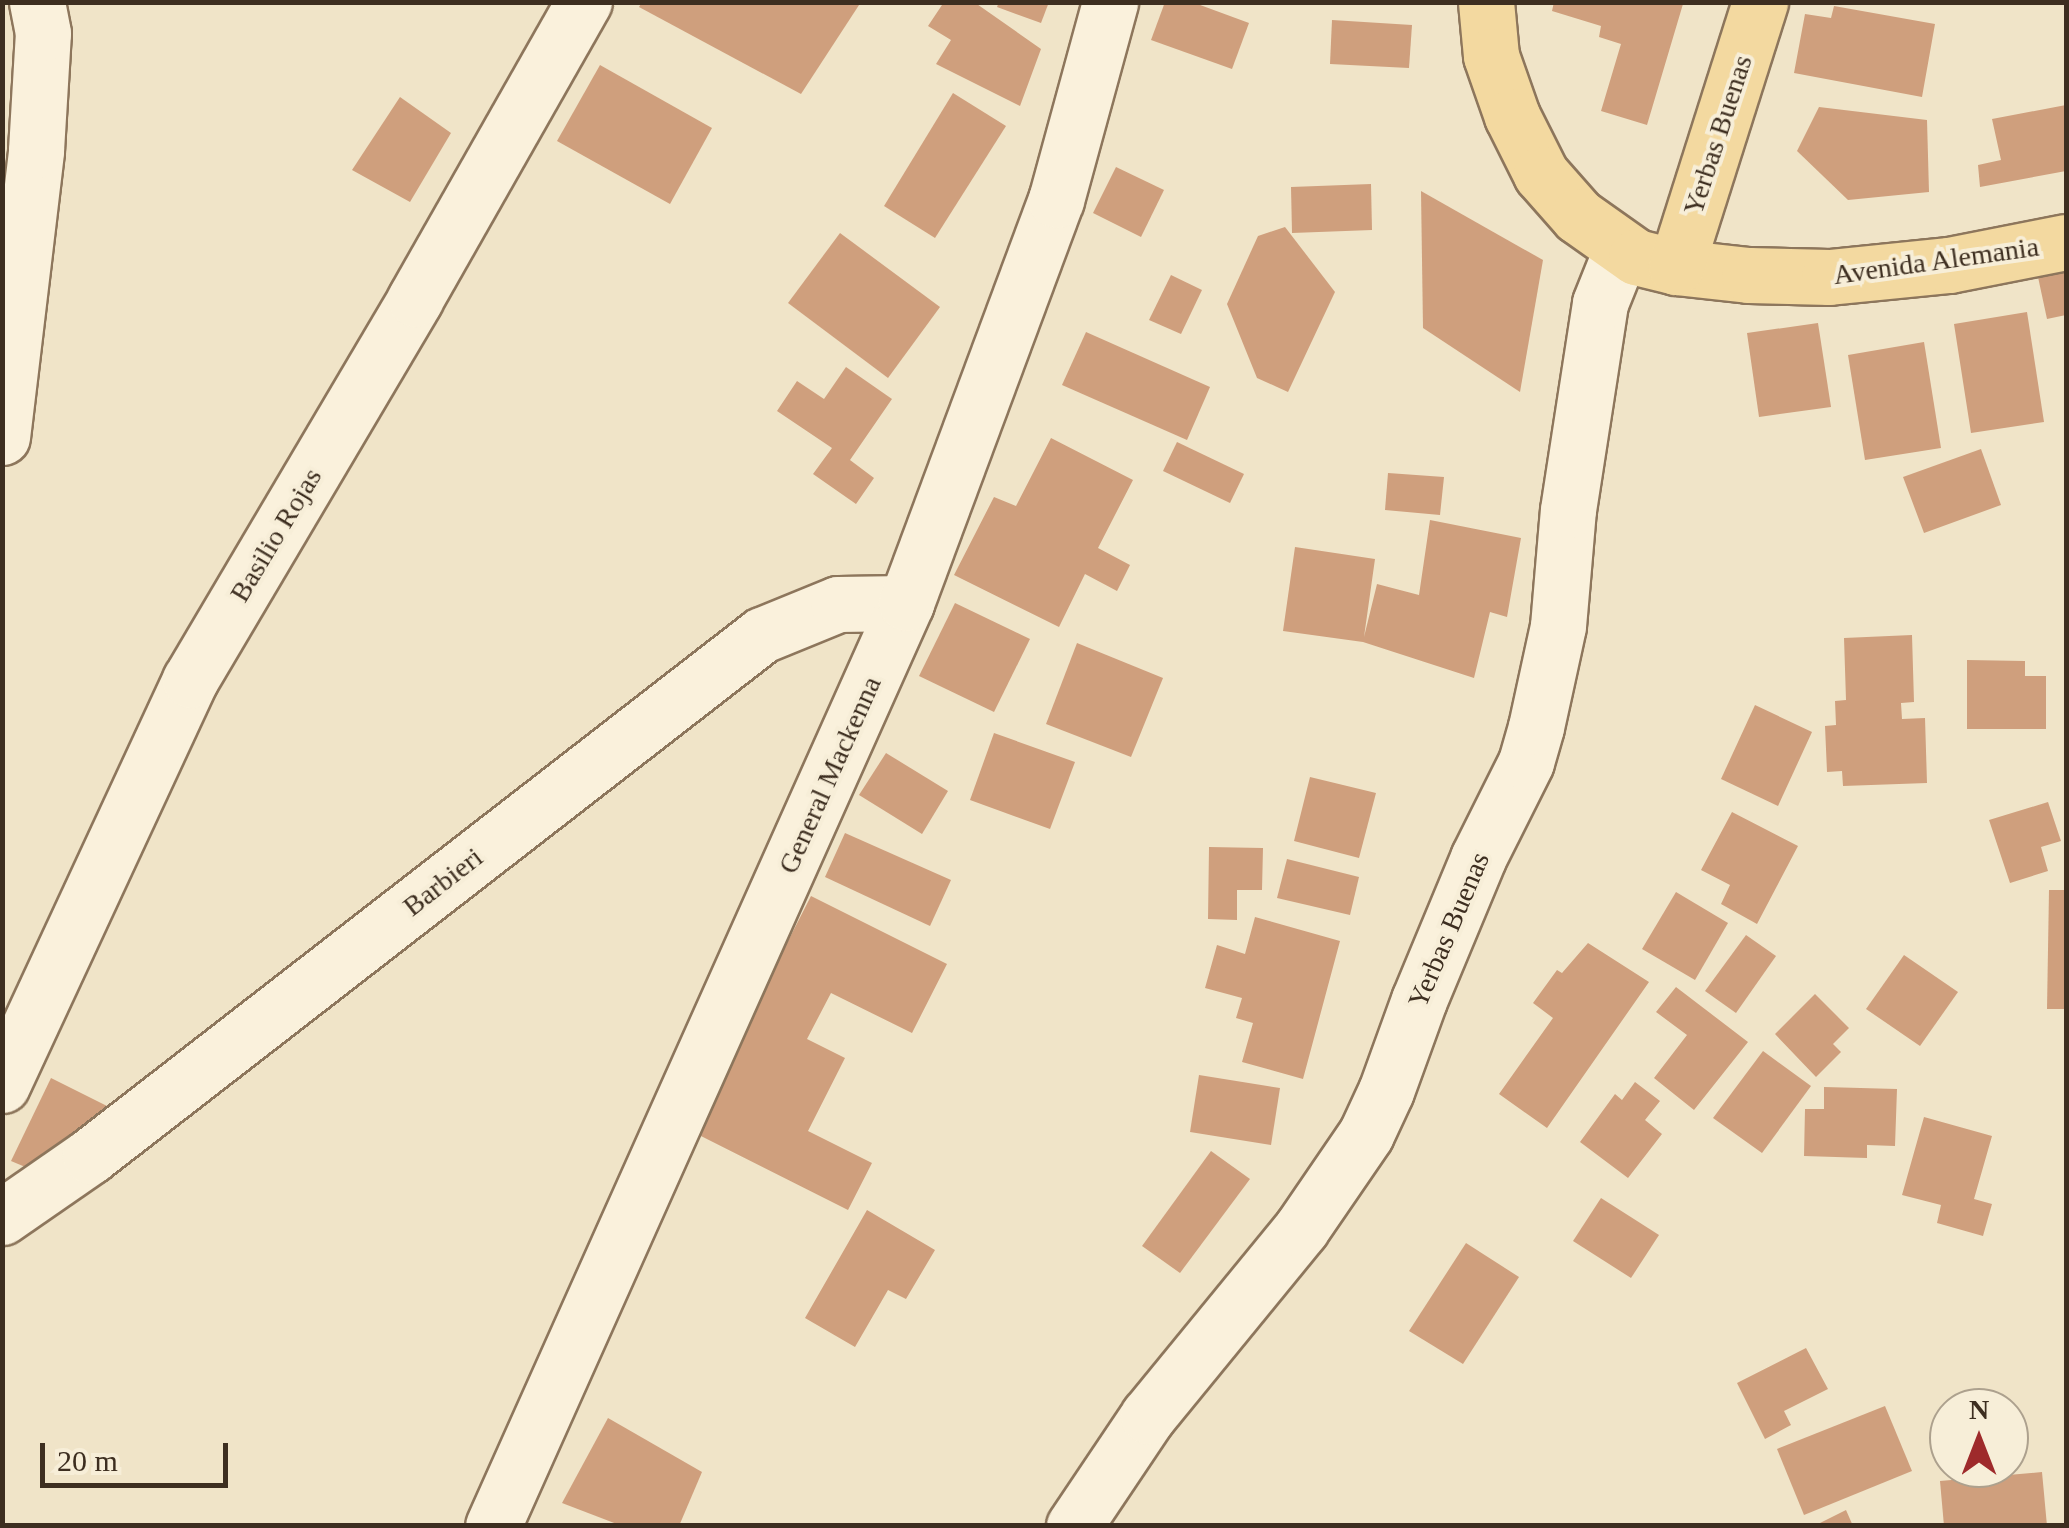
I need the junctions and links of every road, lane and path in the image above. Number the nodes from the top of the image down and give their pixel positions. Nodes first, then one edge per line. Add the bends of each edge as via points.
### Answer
1 (13, 2) edge
2 (37, 2) edge
3 (584, 2) edge
4 (1110, 2) edge
5 (1486, 2) edge
6 (1760, 2) edge
7 (2, 24) edge
8 (2066, 242) edge
9 (1622, 248) junction
10 (1676, 267) junction
11 (2, 438) edge
12 (906, 603) junction
13 (2, 1085) edge
14 (2, 1218) edge
15 (493, 1526) edge
16 (1074, 1526) edge

1 - 7 street
2 - 11 street via 43,33 36,150
3 - 13 street, Basilio Rojas via 190,680
4 - 12 street, General Mackenna via 1056,200
5 - 9 main road, Avenida Alemania via 1491,56 1540,174 1578,216
6 - 10 main road, Yerbas Buenas
8 - 10 main road, Avenida Alemania via 1949,265 1829,277
9 - 10 main road, Avenida Alemania
9 - 16 street, Yerbas Buenas via 1600,303 1568,510 1558,626 1536,727 1418,1000 1386,1091 1366,1134 1301,1229 1148,1416
12 - 14 street, Barbieri via 838,604 762,635
12 - 15 street, General Mackenna

